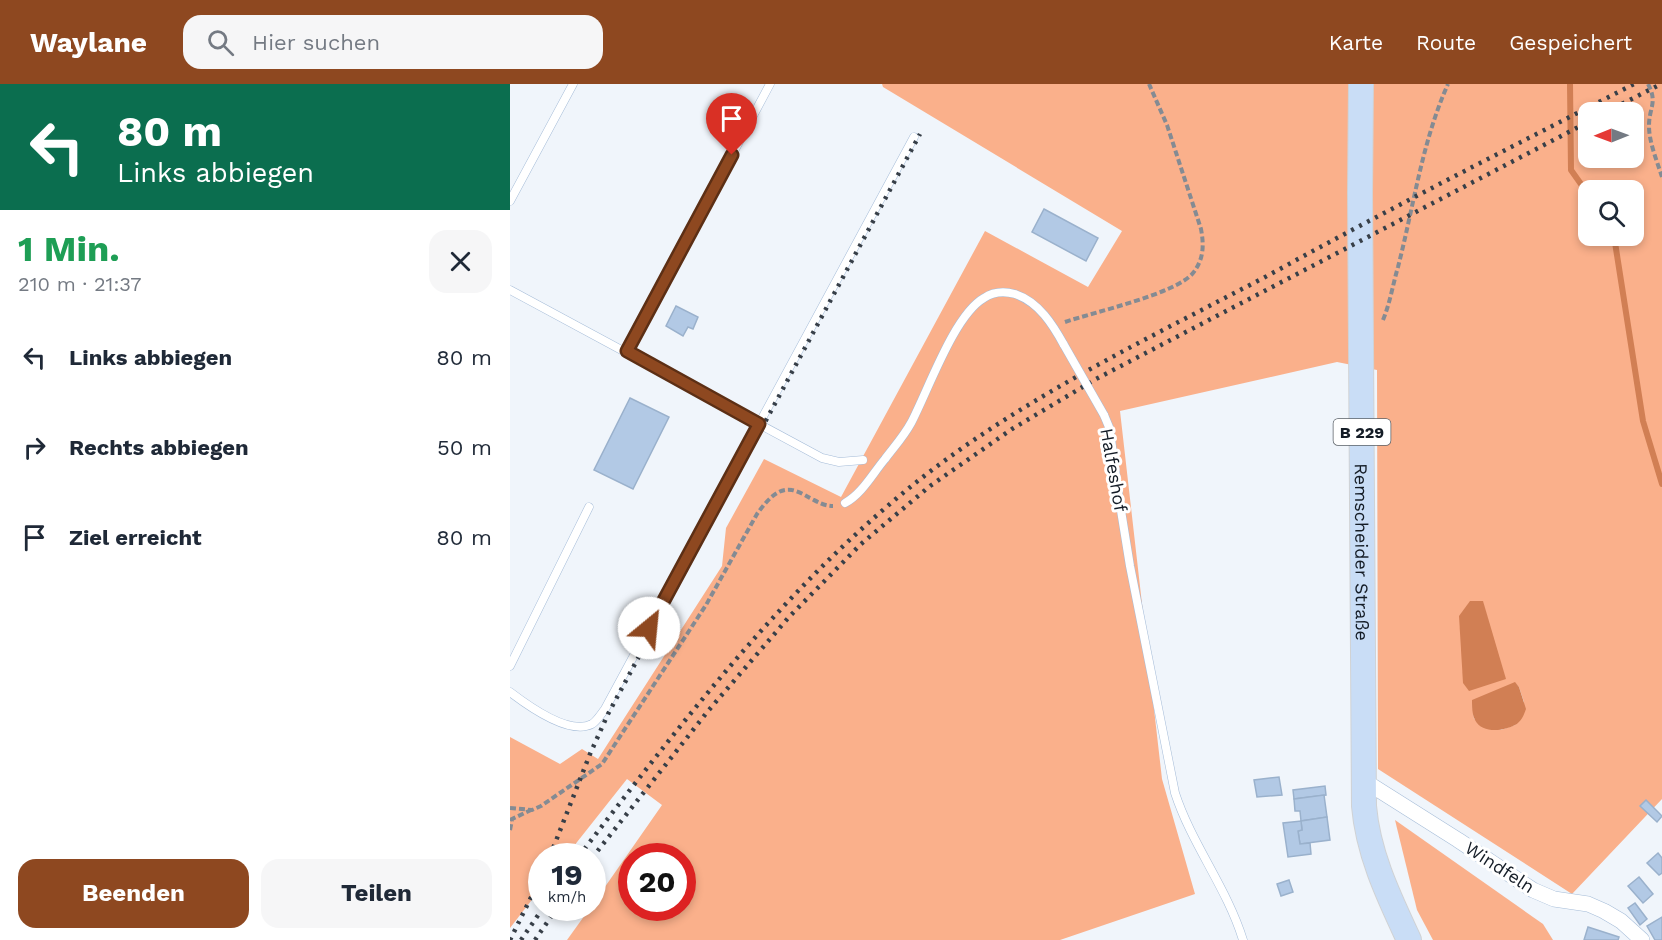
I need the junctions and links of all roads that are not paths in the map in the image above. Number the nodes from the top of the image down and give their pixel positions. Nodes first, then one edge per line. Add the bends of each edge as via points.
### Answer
1 (573, 84) edge
2 (770, 84) edge
3 (1361, 84) edge
4 (914, 137) dead end
5 (510, 201) edge
6 (510, 290) edge
7 (627, 351) junction
8 (759, 424) junction
9 (863, 460) dead end
10 (845, 503) road end
11 (589, 507) dead end
12 (510, 666) edge
13 (510, 692) edge
14 (1363, 780) junction
15 (1243, 940) edge
16 (1409, 940) edge
17 (1642, 940) edge

1 - 5 lane
2 - 7 lane
3 - 14 main road, Remscheider Straße / B 229
4 - 8 lane
6 - 7 lane
7 - 8 lane
8 - 9 lane via 828,460
8 - 13 lane via 594,723 572,726 549,717
10 - 15 lane, Halfeshof, bridge via 904,435 950,341 976,303 999,292 1033,304 1053,325 1109,428 1130,566 1175,793 1186,824 1235,915
11 - 12 lane
14 - 16 main road, Remscheider Straße / B 229 via 1368,837
14 - 17 street, Windfeln via 1533,890 1604,911

